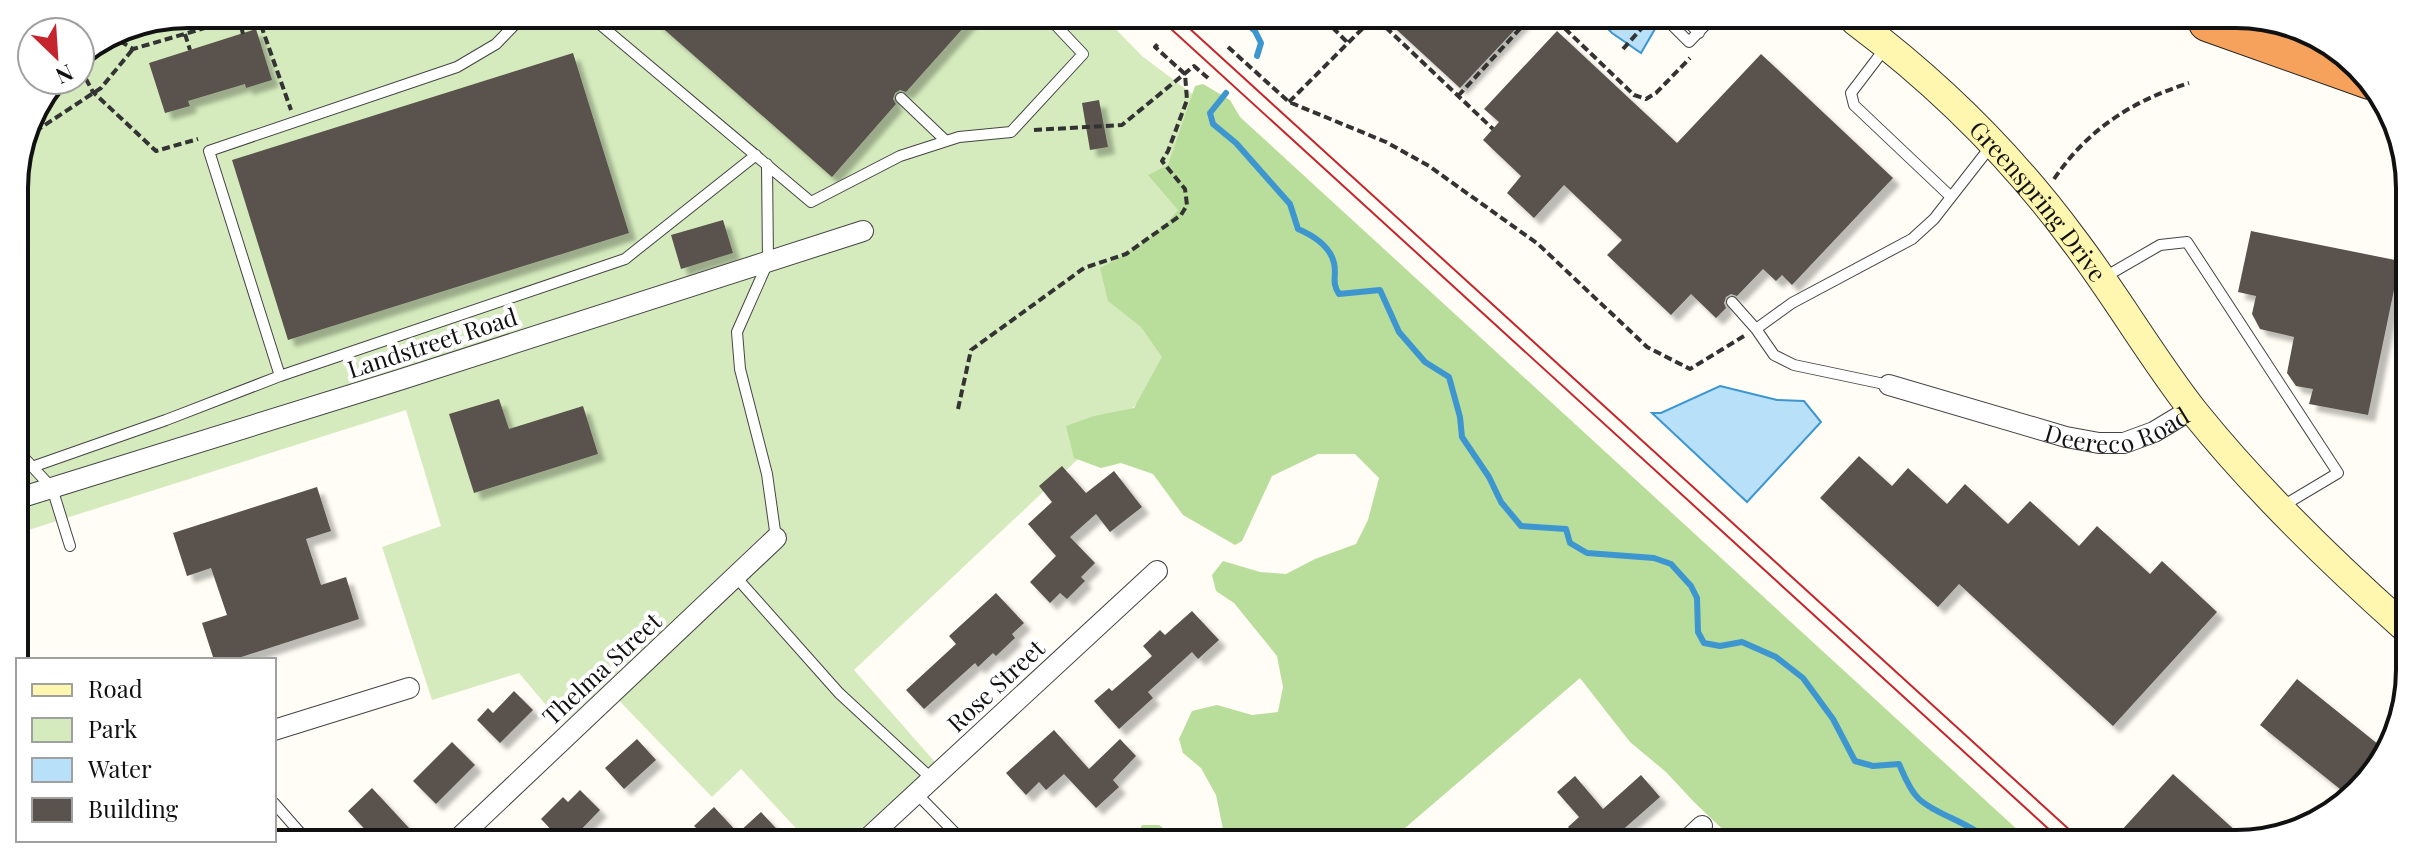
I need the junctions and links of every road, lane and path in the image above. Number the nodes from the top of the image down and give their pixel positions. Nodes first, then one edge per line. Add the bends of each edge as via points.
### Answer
1 (205, 28) edge
2 (242, 28) edge
3 (262, 28) edge
4 (511, 28) edge
5 (604, 28) edge
6 (1058, 28) edge
7 (1333, 28) edge
8 (1364, 28) edge
9 (1384, 28) edge
10 (1521, 28) edge
11 (1564, 28) edge
12 (1642, 28) edge
13 (1675, 28) edge
14 (1694, 28) edge
15 (1703, 28) edge
16 (1864, 28) edge
17 (2221, 28) edge
18 (1699, 33) junction
19 (185, 34) junction
20 (243, 34) dead end
21 (122, 42) edge
22 (1348, 43) junction
23 (1158, 44) dead end
24 (1888, 46) junction
25 (1228, 47) dead end
26 (133, 49) junction
27 (1623, 49) dead end
28 (190, 50) dead end
29 (1696, 52) dead end
30 (2345, 72) edge
31 (1185, 74) junction
32 (1208, 78) dead end
33 (2189, 83) dead end
34 (96, 89) edge
35 (96, 95) edge
36 (87, 96) edge
37 (1458, 96) junction
38 (901, 98) dead end
39 (1289, 102) junction
40 (295, 122) junction
41 (40, 128) edge
42 (1493, 129) dead end
43 (1011, 132) junction
44 (198, 139) dead end
45 (946, 141) junction
46 (1994, 142) junction
47 (756, 155) junction
48 (767, 164) junction
49 (1950, 196) junction
50 (2042, 198) junction
51 (863, 231) dead end
52 (768, 262) junction
53 (2101, 279) junction
54 (1732, 302) dead end
55 (1756, 329) junction
56 (280, 376) junction
57 (1889, 385) joint
58 (958, 409) dead end
59 (2192, 409) junction
60 (28, 462) edge
61 (32, 467) junction
62 (52, 488) junction
63 (28, 495) edge
64 (2279, 508) junction
65 (776, 538) joint
66 (70, 546) dead end
67 (1157, 571) dead end
68 (735, 576) junction
69 (2396, 620) edge
70 (409, 688) dead end
71 (276, 729) edge
72 (932, 779) junction
73 (916, 793) junction
74 (276, 805) edge
75 (1702, 826) dead end
76 (298, 830) edge
77 (467, 830) edge
78 (877, 830) edge
79 (952, 830) edge
80 (1698, 830) edge

1 - 19 path
2 - 20 path
3 - 40 path
4 - 40 lane via 496,44 457,67
5 - 47 lane
6 - 43 lane via 1083,54
7 - 22 path
8 - 22 path
9 - 37 path
10 - 37 path
11 - 29 path via 1634,95 1646,99
12 - 27 path
13 - 18 lane via 1689,42
14 - 18 lane
15 - 18 lane
16 - 24 main road, Greenspring Drive
17 - 30 highway
19 - 26 path
19 - 28 path
21 - 26 path
22 - 39 path
23 - 31 path via 1155,47
24 - 46 main road, Greenspring Drive
24 - 49 lane via 1851,93 1854,105
25 - 39 path
26 - 34 path
31 - 32 path via 1194,66
31 - 43 path via 1122,125
31 - 58 path via 1187,100 1162,161 1185,189 1187,205 1181,215 1126,254 1084,268 971,350
33 - 50 path via 2152,95 2107,121 2070,156
35 - 44 path via 156,151
36 - 41 path
37 - 42 path
38 - 45 lane
39 - 55 path via 1429,166 1538,244 1647,347 1690,369
40 - 56 lane via 209,151
43 - 45 lane
45 - 48 lane via 900,156 811,202
46 - 49 lane
46 - 50 main road, Greenspring Drive
47 - 48 lane
47 - 56 lane via 625,259
48 - 52 lane
49 - 55 lane via 1912,239 1792,303
50 - 53 main road, Greenspring Drive
51 - 52 street, Landstreet Road
52 - 62 street, Landstreet Road
52 - 65 lane via 737,332
53 - 59 main road, Greenspring Drive
53 - 64 lane via 2160,245 2187,242 2338,473
54 - 55 lane
55 - 57 lane via 1774,355 1794,365
56 - 61 lane
57 - 59 street, Deereco Road via 2099,443 2124,443
59 - 64 main road, Deereco Road
60 - 61 lane
61 - 62 lane
62 - 63 street, Landstreet Road
62 - 66 lane
64 - 69 main road, Deereco Road
65 - 68 street, Thelma Street
67 - 72 street, Rose Street
68 - 72 lane via 839,693
68 - 77 street, Thelma Street
70 - 71 street
72 - 73 street, Rose Street
73 - 78 street, Rose Street
73 - 79 lane
74 - 76 lane
75 - 80 street

